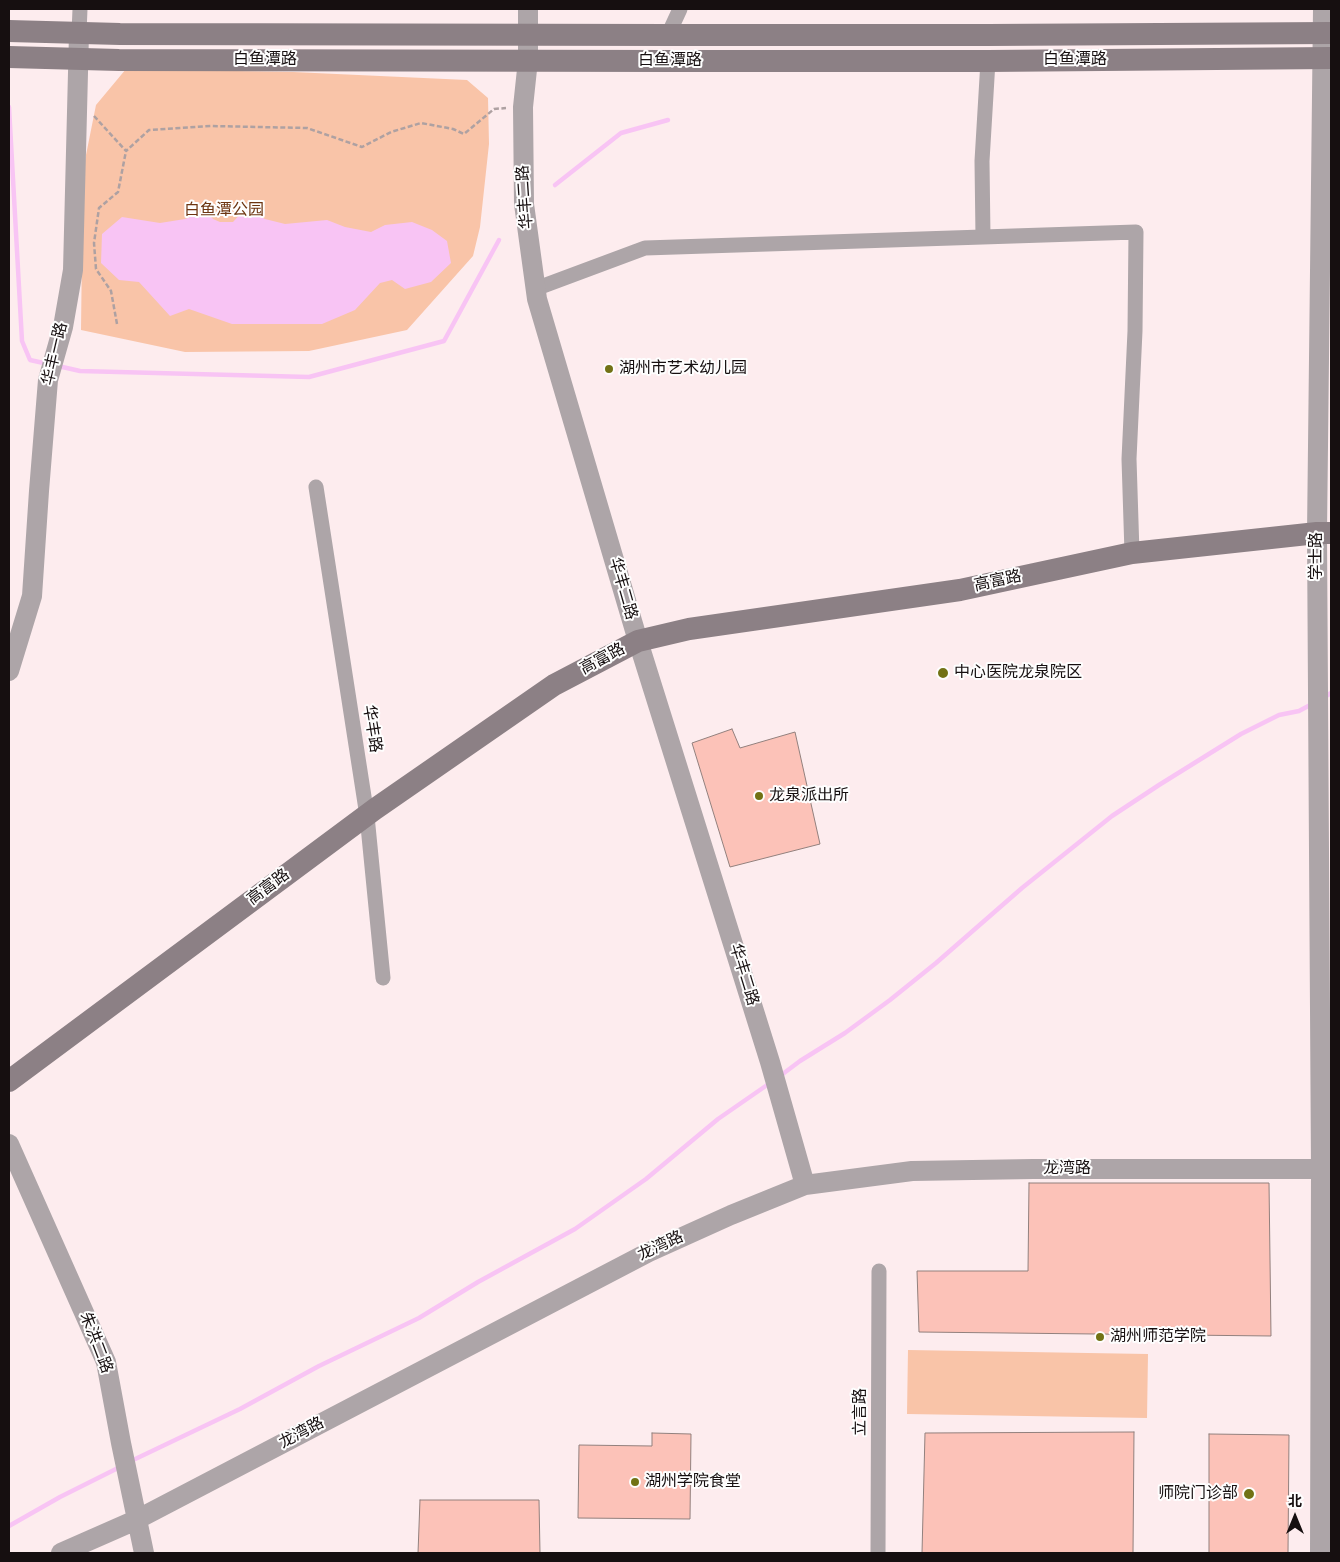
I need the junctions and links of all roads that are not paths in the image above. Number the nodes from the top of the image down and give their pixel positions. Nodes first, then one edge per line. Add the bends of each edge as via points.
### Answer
1 (80, 9) edge
2 (528, 9) edge
3 (680, 9) edge
4 (1323, 9) edge
5 (9, 31) edge
6 (79, 33) junction
7 (1327, 33) edge
8 (528, 34) junction
9 (668, 35) junction
10 (9, 57) edge
11 (1328, 58) edge
12 (78, 59) junction
13 (528, 60) junction
14 (988, 61) junction
15 (983, 237) junction
16 (535, 289) junction
17 (316, 487) dead end
18 (1324, 533) edge
19 (1132, 553) junction
20 (638, 641) junction
21 (9, 671) edge
22 (367, 816) junction
23 (383, 978) dead end
24 (9, 1081) edge
25 (9, 1144) edge
26 (1321, 1170) junction
27 (805, 1185) junction
28 (879, 1271) dead end
29 (136, 1520) junction
30 (61, 1553) edge
31 (144, 1553) edge
32 (878, 1553) edge
33 (1320, 1553) edge

1 - 6 street
2 - 8 street, 华丰二路
3 - 9 street
4 - 7 street, 学士路
5 - 6 main road, 白鱼潭路
6 - 8 main road, 白鱼潭路
6 - 12 street, 华丰一路
7 - 9 main road, 白鱼潭路
7 - 11 street, 学士路
8 - 9 main road, 白鱼潭路
8 - 13 street, 华丰二路
10 - 12 main road, 白鱼潭路
11 - 14 main road, 白鱼潭路
11 - 18 street, 学士路
12 - 13 main road, 白鱼潭路
12 - 21 street, 华丰一路 via 73,270 63,327 48,380 32,596
13 - 14 main road, 白鱼潭路
13 - 16 street, 华丰二路 via 523,107 524,204
14 - 15 street via 982,161
15 - 16 street via 645,248
15 - 19 street via 1136,232 1129,459
16 - 20 street, 华丰二路
17 - 22 street, 华丰路
18 - 19 main road, 高富路
18 - 26 street, 学士路 via 1318,670
19 - 20 main road, 高富路 via 960,590 690,629
20 - 22 main road, 高富路 via 554,686
20 - 27 street, 华丰二路 via 770,1062
22 - 23 street, 华丰路
22 - 24 main road, 高富路
25 - 29 street, 朱洪二路 via 106,1362
26 - 27 street, 龙湾路 via 912,1171
26 - 33 street, 学士路
27 - 29 street, 龙湾路 via 649,1252
28 - 32 street, 立言路
29 - 30 street, 龙湾路
29 - 31 street, 朱洪二路

